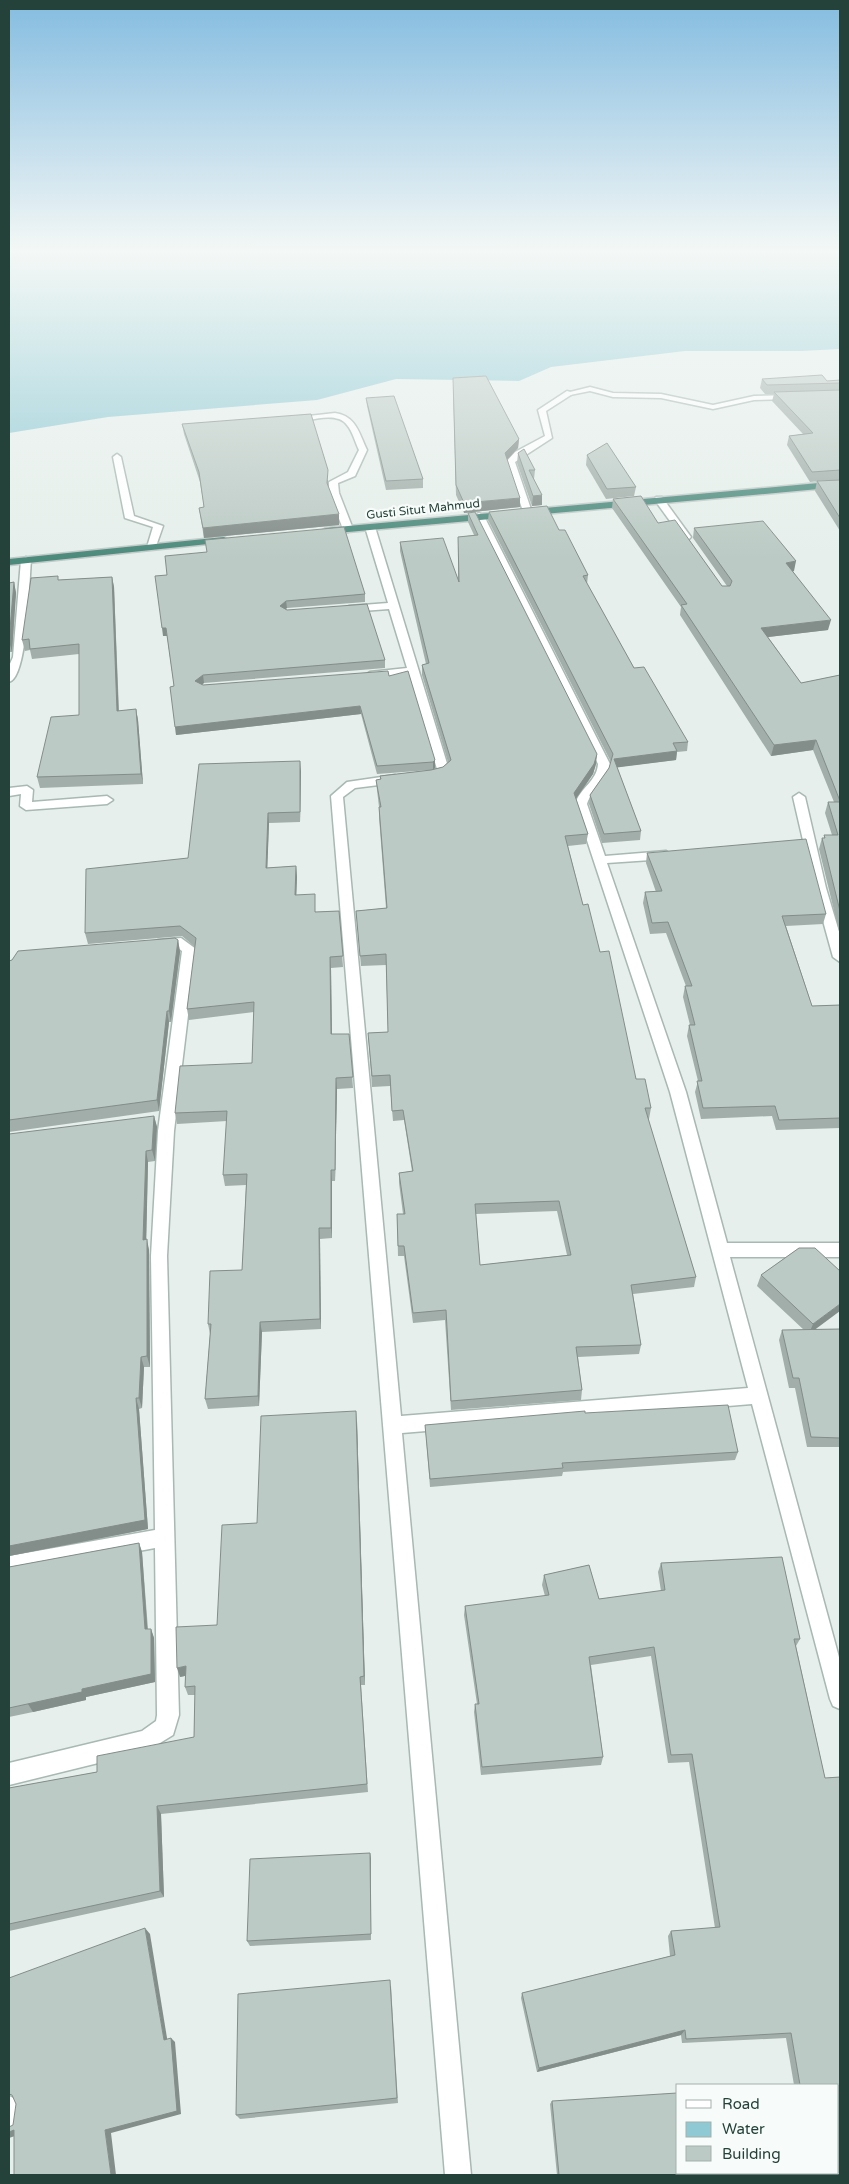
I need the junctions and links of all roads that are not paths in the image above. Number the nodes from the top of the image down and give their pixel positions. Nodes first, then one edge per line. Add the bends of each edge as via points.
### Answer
1 (802, 396) edge
2 (282, 422) edge
3 (117, 457) dead end
4 (840, 484) edge
5 (659, 499) junction
6 (527, 512) junction
7 (479, 516) junction
8 (370, 527) junction
9 (348, 529) junction
10 (319, 532) edge
11 (231, 540) edge
12 (152, 547) junction
13 (694, 549) edge
14 (26, 560) junction
15 (9, 562) edge
16 (395, 605) junction
17 (339, 609) edge
18 (415, 671) junction
19 (358, 676) edge
20 (9, 679) edge
21 (9, 792) edge
22 (799, 797) dead end
23 (107, 800) dead end
24 (680, 854) edge
25 (600, 860) junction
26 (143, 946) edge
27 (840, 957) edge
28 (168, 1118) junction
29 (149, 1120) edge
30 (721, 1250) junction
31 (840, 1250) edge
32 (759, 1396) junction
33 (393, 1425) junction
34 (166, 1537) junction
35 (9, 1565) edge
36 (840, 1699) edge
37 (9, 1774) edge
38 (9, 2108) edge
39 (9, 2119) edge
40 (458, 2175) edge

1 - 6 street via 754,398 713,406 662,396 613,395 590,390 570,394 542,410 549,436 546,441 510,462
2 - 9 street via 334,416 346,419 352,428 363,450 361,458 352,474 333,482
3 - 12 street via 130,518 158,526
4 - 5 highway, Gusti Situt Mahmud
5 - 6 highway, Gusti Situt Mahmud
5 - 13 street
6 - 7 highway, Gusti Situt Mahmud
7 - 8 highway, Gusti Situt Mahmud
7 - 25 street via 604,764 602,777 581,800
8 - 9 highway, Gusti Situt Mahmud
8 - 16 street
9 - 10 highway, Gusti Situt Mahmud
11 - 12 highway
12 - 14 highway
14 - 15 highway
14 - 20 street via 18,657
16 - 17 street
16 - 18 street
18 - 19 street
18 - 33 street via 443,770 437,775 350,785 337,796
21 - 23 street via 27,790 26,806
22 - 27 street via 805,845
24 - 25 street
25 - 30 street via 678,1092
26 - 28 street via 181,943 189,949
28 - 29 street
28 - 34 street via 159,1256
30 - 31 street
30 - 32 street
32 - 33 street
32 - 36 street
33 - 40 street
34 - 35 street
34 - 37 street via 168,1715 165,1727 146,1740
38 - 39 street

